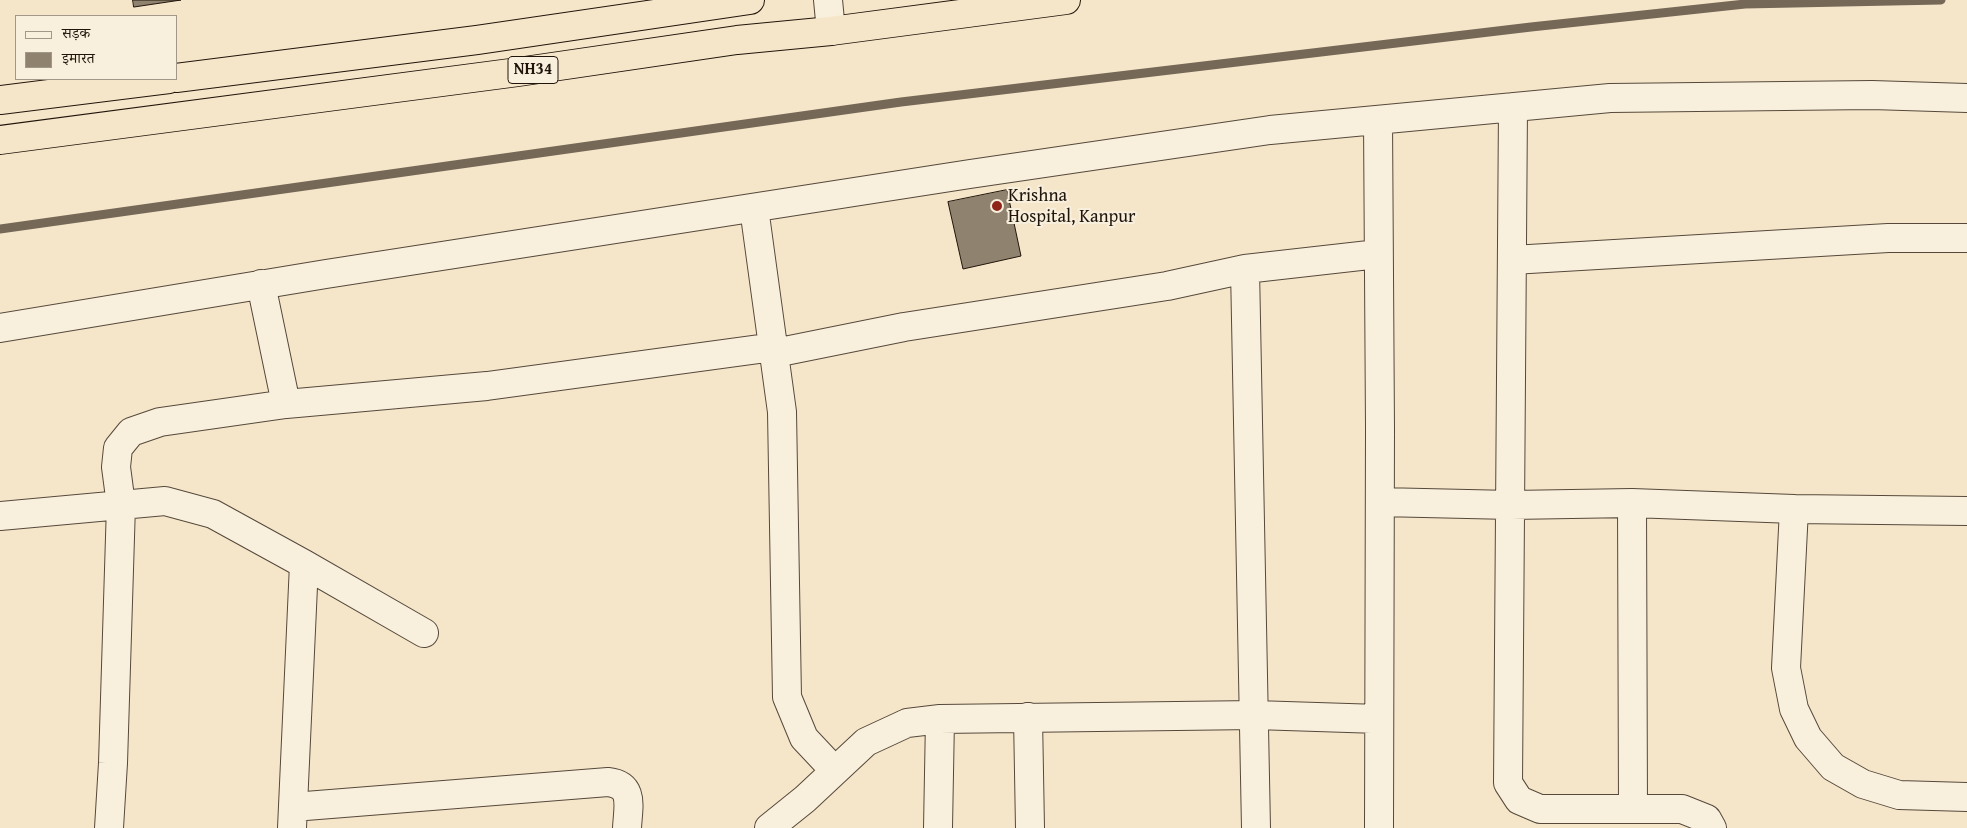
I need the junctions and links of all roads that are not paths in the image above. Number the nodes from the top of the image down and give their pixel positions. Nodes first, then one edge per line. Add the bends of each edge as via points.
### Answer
1 (750, 0) edge
2 (828, 0) edge
3 (1066, 0) edge
4 (831, 31) junction
5 (178, 78) edge
6 (162, 80) edge
7 (1967, 98) edge
8 (0, 100) edge
9 (1512, 107) junction
10 (1378, 120) junction
11 (0, 140) edge
12 (754, 208) junction
13 (1967, 238) edge
14 (1378, 254) junction
15 (1512, 260) junction
16 (1245, 269) junction
17 (261, 284) junction
18 (0, 328) edge
19 (774, 350) junction
20 (286, 404) junction
21 (1380, 502) junction
22 (1632, 503) junction
23 (121, 505) junction
24 (1511, 505) junction
25 (1794, 509) junction
26 (1967, 511) edge
27 (0, 516) edge
28 (304, 564) junction
29 (424, 633) dead end
30 (1255, 716) junction
31 (1028, 717) junction
32 (940, 719) junction
33 (1379, 719) junction
34 (834, 771) junction
35 (1967, 797) edge
36 (1633, 808) junction
37 (292, 818) edge
38 (109, 828) edge
39 (627, 828) edge
40 (769, 828) edge
41 (938, 828) edge
42 (1030, 828) edge
43 (1256, 828) edge
44 (1379, 828) edge
45 (1712, 828) edge

1 - 5 highway, NH34 via 477,40
2 - 4 street
3 - 4 highway, NH34
4 - 11 highway, NH34 via 737,40
6 - 8 highway
7 - 9 street via 1872,95 1610,98
9 - 10 street
9 - 15 street
10 - 12 street via 1270,130
10 - 14 street
12 - 17 street
12 - 19 street
13 - 15 street via 1888,238
14 - 16 street
14 - 21 street
15 - 24 street
16 - 19 street via 1166,286
16 - 30 street
17 - 18 street
17 - 20 street
19 - 20 street via 486,386
19 - 34 street via 782,412 788,697 804,738
20 - 23 street via 160,422 131,432 118,448 116,467
21 - 24 street
21 - 33 street
22 - 24 street
22 - 25 street
22 - 36 street
23 - 27 street
23 - 28 street via 165,501 213,514
23 - 38 street
24 - 36 street via 1508,783 1519,800 1540,809
25 - 26 street
25 - 35 street via 1786,668 1794,709 1808,738 1833,767 1863,784 1899,795
28 - 29 street
28 - 37 street
30 - 31 street
30 - 33 street
30 - 43 street
31 - 32 street
31 - 42 street
32 - 34 street via 907,723 866,742
32 - 41 street
33 - 44 street
34 - 40 street
36 - 45 street via 1682,808 1707,819
37 - 39 street via 608,782 618,784 626,791 629,800

